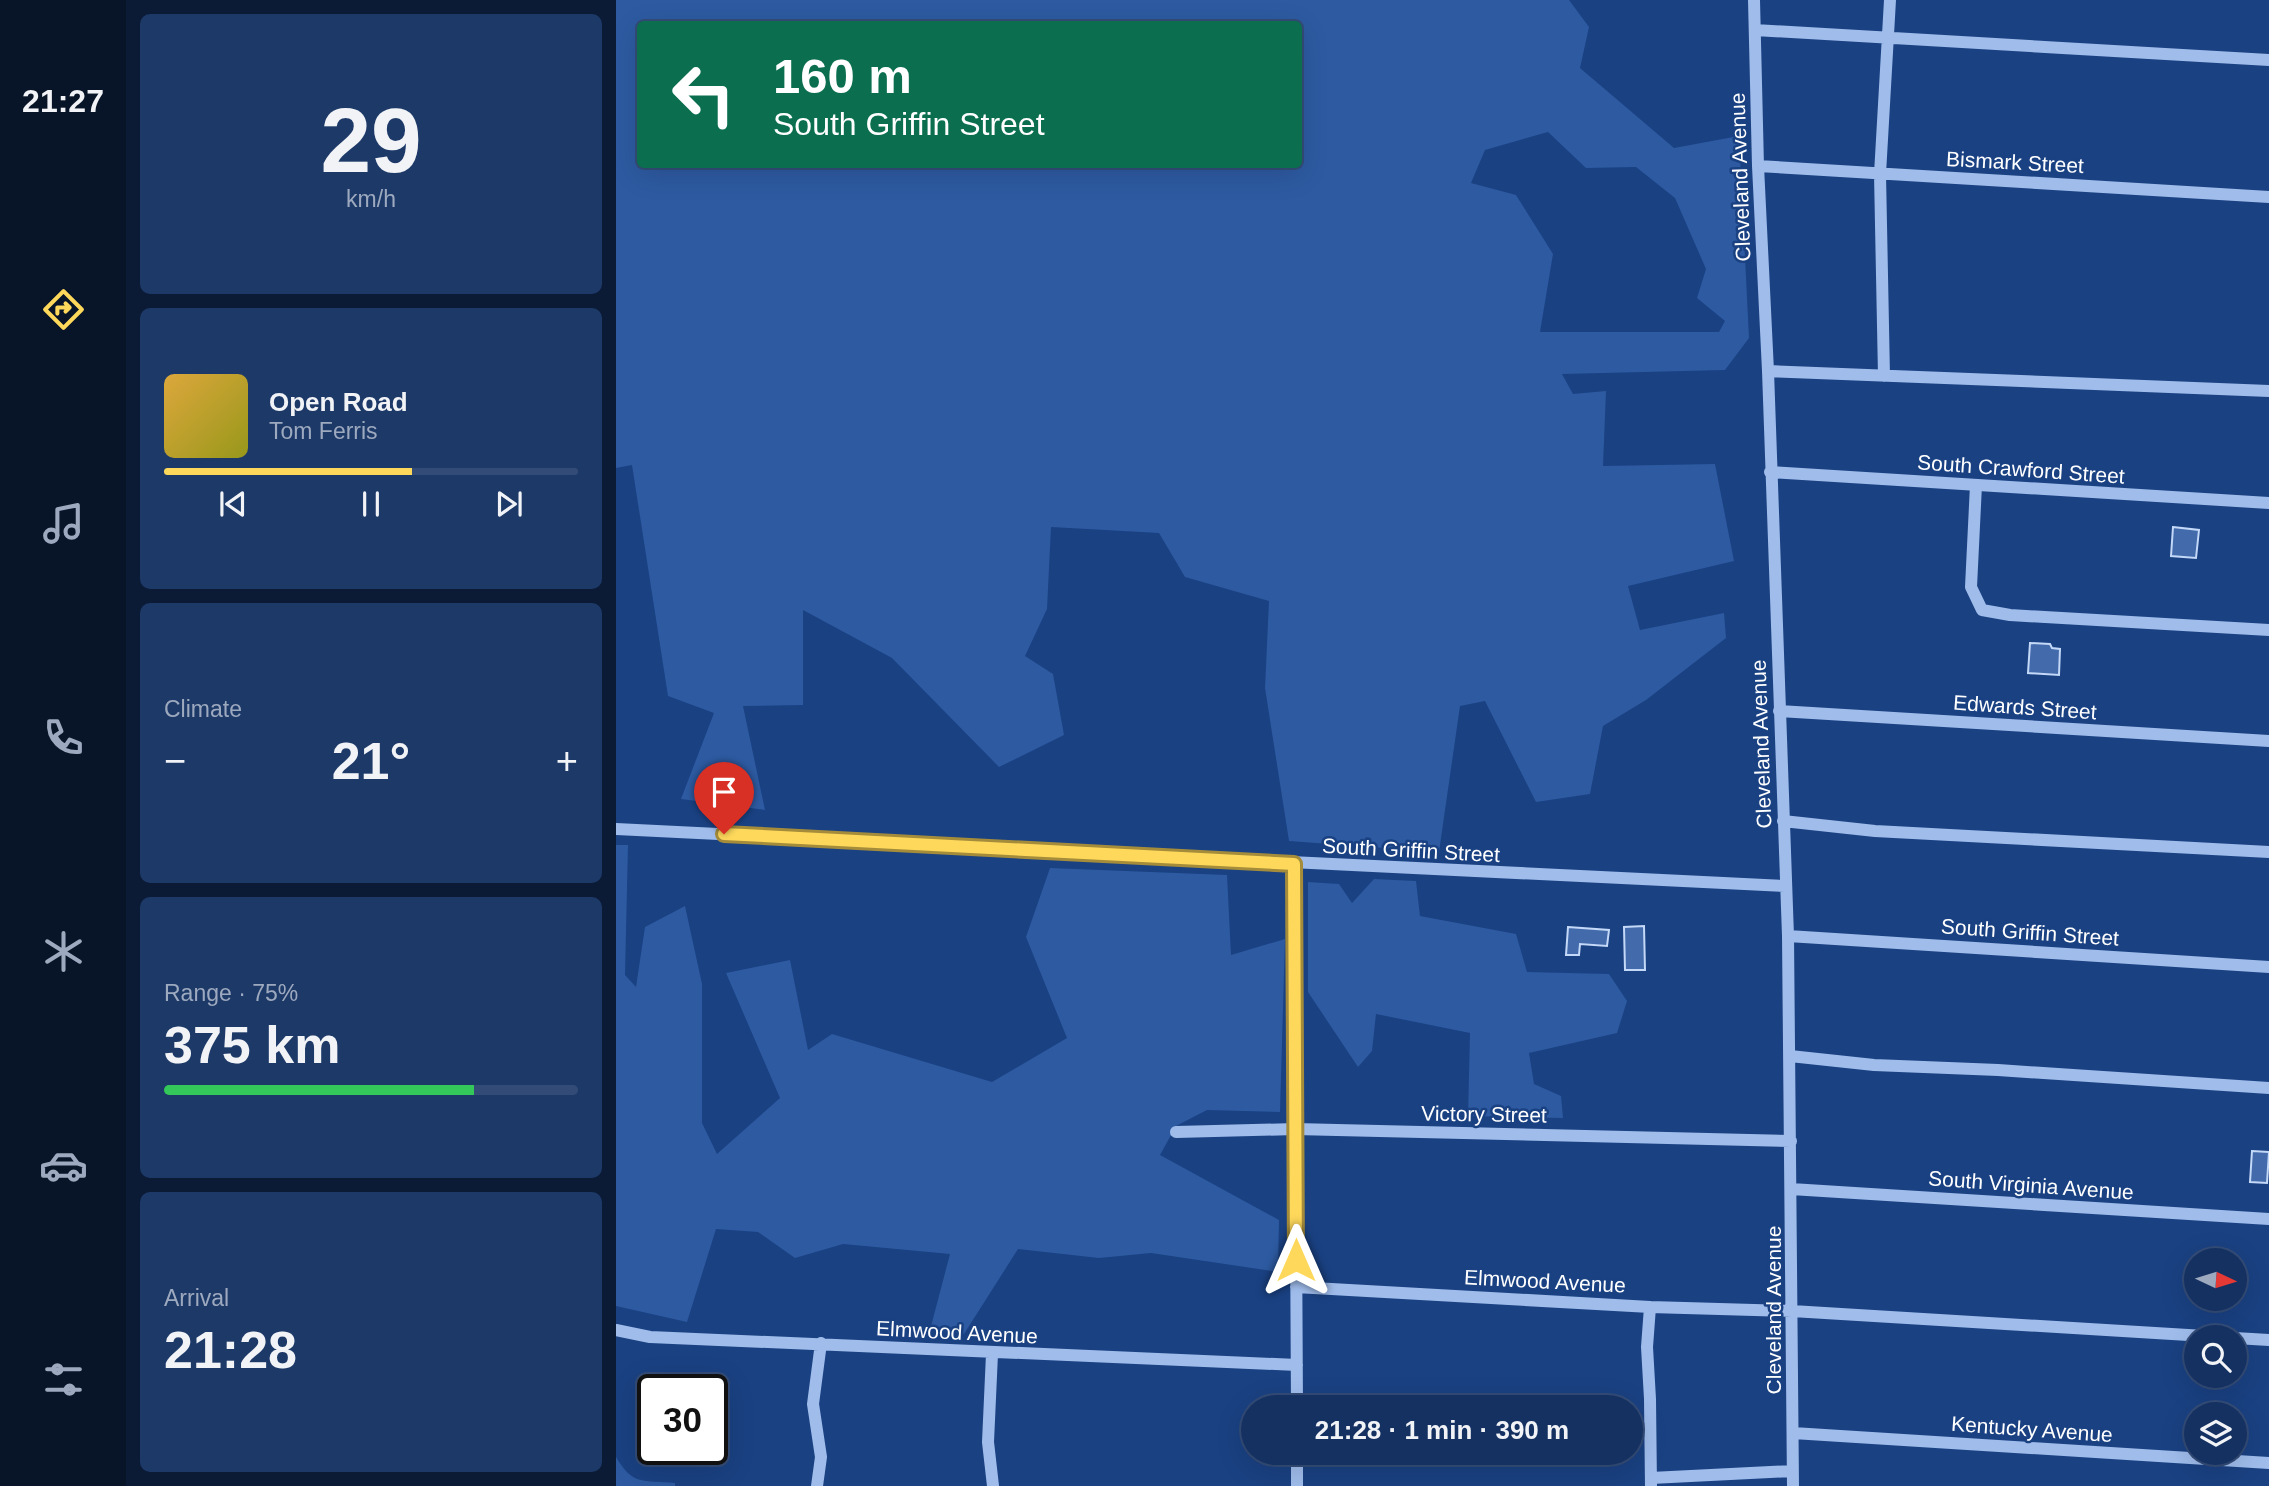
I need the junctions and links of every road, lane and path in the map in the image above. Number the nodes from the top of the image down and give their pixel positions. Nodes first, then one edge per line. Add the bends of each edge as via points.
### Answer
1 (1754, 0) edge
2 (1890, 0) edge
3 (1755, 30) junction
4 (1888, 39) junction
5 (2269, 60) edge
6 (1758, 166) junction
7 (1880, 174) junction
8 (2269, 197) edge
9 (1768, 370) junction
10 (1884, 376) junction
11 (2269, 391) edge
12 (1770, 472) junction
13 (1976, 485) junction
14 (2269, 503) edge
15 (2269, 630) edge
16 (1780, 711) junction
17 (2269, 741) edge
18 (1783, 821) junction
19 (616, 829) edge
20 (2269, 852) edge
21 (1294, 864) junction
22 (1785, 886) junction
23 (1788, 936) junction
24 (2269, 967) edge
25 (1790, 1056) junction
26 (2269, 1088) edge
27 (1295, 1129) junction
28 (1176, 1132) dead end
29 (1791, 1141) junction
30 (1791, 1189) junction
31 (2269, 1219) edge
32 (1296, 1287) junction
33 (1650, 1307) junction
34 (1792, 1311) junction
35 (616, 1330) edge
36 (2184, 1335) edge
37 (2247, 1339) edge
38 (2269, 1340) edge
39 (821, 1343) junction
40 (992, 1354) junction
41 (1297, 1365) junction
42 (1297, 1395) edge
43 (1793, 1433) junction
44 (2269, 1463) edge
45 (1297, 1465) edge
46 (1793, 1471) junction
47 (1651, 1482) edge
48 (817, 1486) edge
49 (993, 1486) edge
50 (1297, 1486) edge
51 (1793, 1486) edge

1 - 3 street, Cleveland Avenue
2 - 4 street
3 - 4 street
3 - 6 street, Cleveland Avenue
4 - 5 street
4 - 7 street
6 - 7 street, Bismark Street
6 - 9 street, Cleveland Avenue
7 - 8 street, Bismark Street
7 - 10 street
9 - 10 street
9 - 12 street, Cleveland Avenue
10 - 11 street
12 - 13 street, South Crawford Street
12 - 16 street, Cleveland Avenue
13 - 14 street, South Crawford Street
13 - 15 street via 1971,587 1982,610
16 - 17 street, Edwards Street
16 - 18 street, Cleveland Avenue
18 - 20 street via 1875,831
18 - 22 street, Cleveland Avenue
19 - 21 street, South Griffin Street
21 - 22 street, South Griffin Street
21 - 27 street
22 - 23 street, Cleveland Avenue
23 - 24 street, South Griffin Street
23 - 25 street, Cleveland Avenue
25 - 26 street
25 - 29 street, Cleveland Avenue
27 - 28 street, Victory Street
27 - 29 street, Victory Street
27 - 32 street
29 - 30 street, Cleveland Avenue
30 - 31 street, South Virginia Avenue
30 - 34 street, Cleveland Avenue
32 - 33 street, Elmwood Avenue
32 - 41 street
33 - 34 street, Elmwood Avenue
33 - 47 street
34 - 36 street, Elmwood Avenue
34 - 43 street, Cleveland Avenue
35 - 39 street, Elmwood Avenue via 650,1337
37 - 38 street
39 - 40 street, Elmwood Avenue
39 - 48 street via 813,1404 821,1457
40 - 41 street, Elmwood Avenue
40 - 49 street via 988,1442
41 - 42 street
43 - 44 street, Kentucky Avenue
43 - 46 street, Cleveland Avenue
45 - 50 street
46 - 47 street
46 - 51 street, Cleveland Avenue

